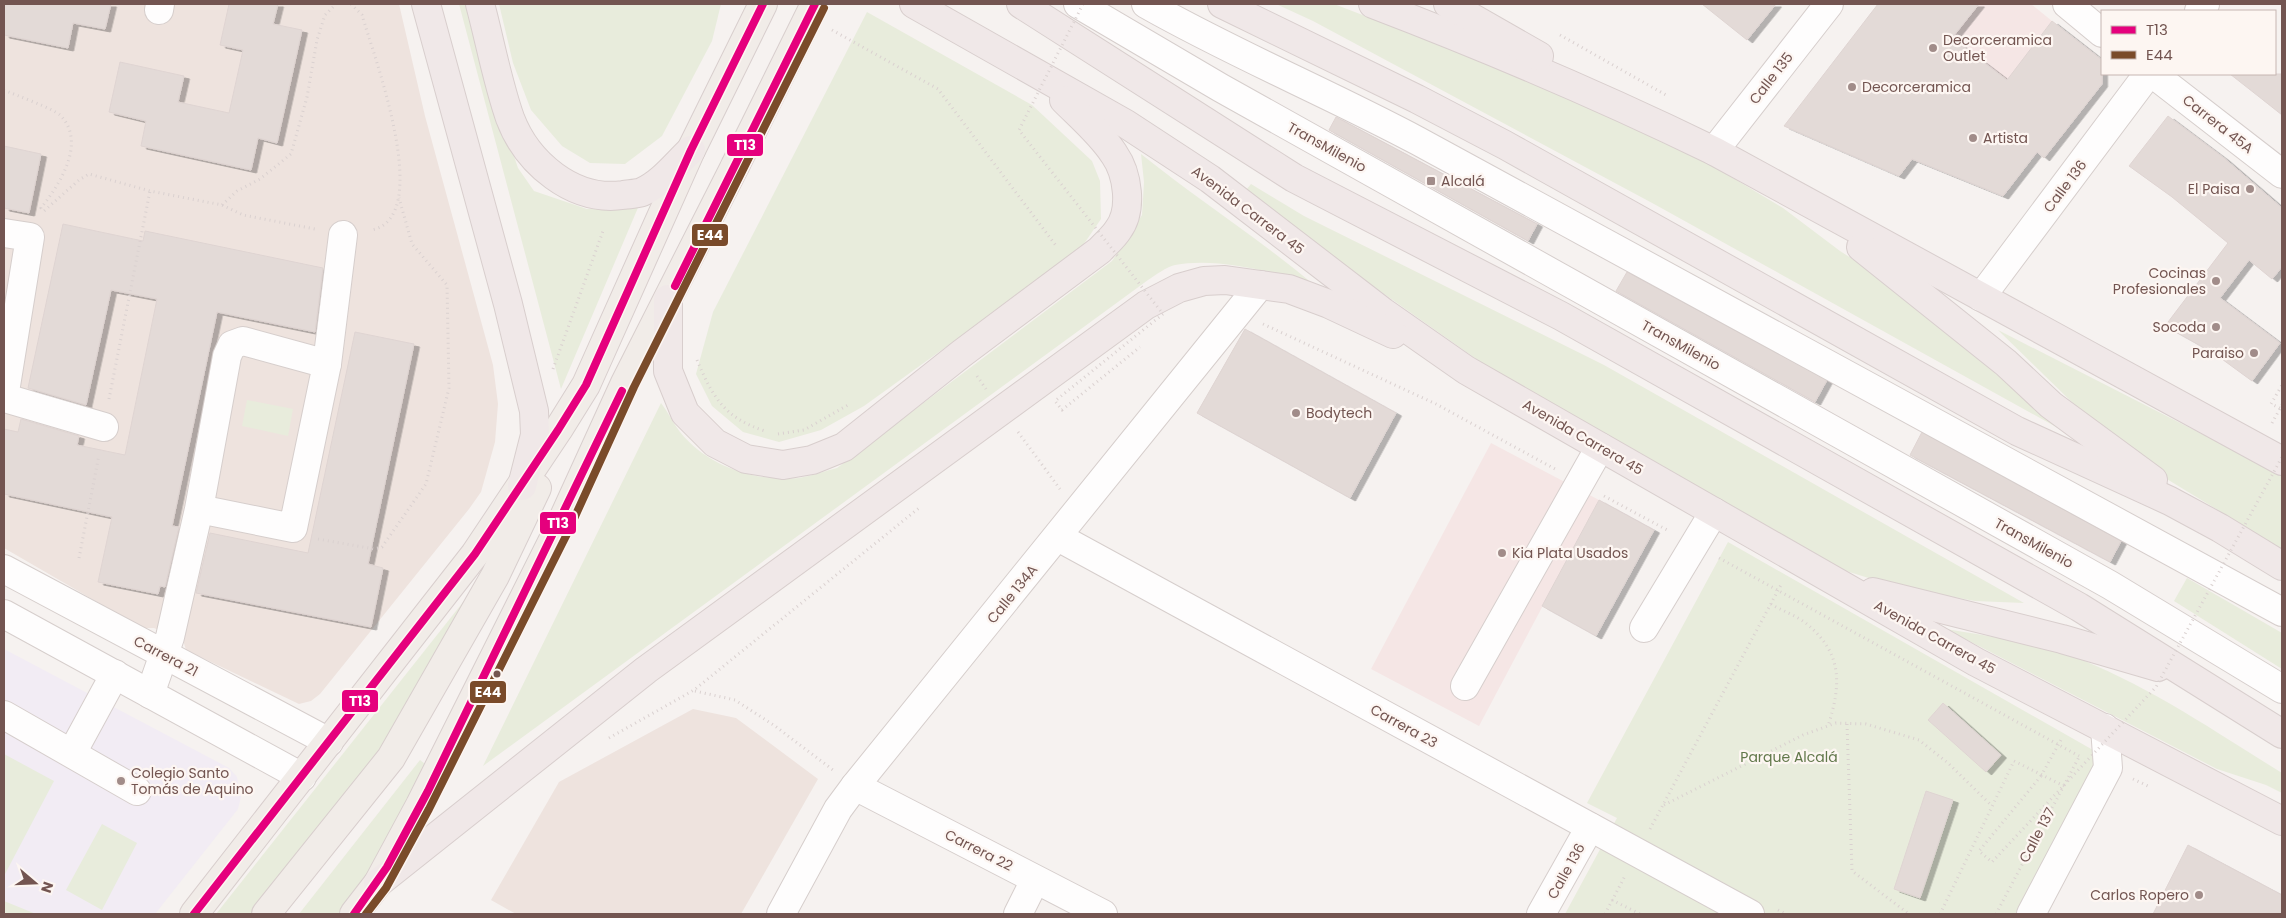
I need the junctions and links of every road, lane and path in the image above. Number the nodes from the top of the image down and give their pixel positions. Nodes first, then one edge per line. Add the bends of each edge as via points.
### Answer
1 (336, 4) edge
2 (351, 4) edge
3 (426, 4) edge
4 (480, 4) edge
5 (763, 4) edge
6 (815, 4) edge
7 (914, 4) edge
8 (1021, 4) edge
9 (1078, 4) edge
10 (1083, 4) edge
11 (1146, 4) edge
12 (1222, 4) edge
13 (1373, 4) edge
14 (1829, 4) edge
15 (2067, 4) edge
16 (1451, 5) edge
17 (828, 28) dead end
18 (2101, 31) edge
19 (1556, 33) dead end
20 (1038, 75) junction
21 (2147, 75) edge
22 (2154, 75) edge
23 (4, 90) edge
24 (1669, 96) dead end
25 (1662, 126) junction
26 (691, 150) junction
27 (1714, 151) junction
28 (2282, 174) edge
29 (1782, 189) junction
30 (150, 192) junction
31 (399, 197) junction
32 (222, 205) junction
33 (604, 231) dead end
34 (4, 233) edge
35 (343, 234) junction
36 (1059, 250) dead end
37 (1260, 285) junction
38 (1981, 297) junction
39 (668, 299) junction
40 (1168, 312) dead end
41 (1238, 312) junction
42 (1140, 347) dead end
43 (1107, 352) dead end
44 (961, 354) junction
45 (695, 356) dead end
46 (327, 364) junction
47 (1466, 370) junction
48 (552, 371) dead end
49 (586, 385) junction
50 (2282, 385) edge
51 (5, 398) edge
52 (855, 401) dead end
53 (2281, 407) edge
54 (1002, 410) junction
55 (2274, 419) dead end
56 (104, 427) junction
57 (767, 432) dead end
58 (775, 435) dead end
59 (1009, 436) dead end
60 (1600, 448) junction
61 (2282, 459) edge
62 (1580, 482) junction
63 (522, 486) junction
64 (924, 504) dead end
65 (199, 509) junction
66 (1077, 512) junction
67 (1714, 512) junction
68 (293, 528) junction
69 (2220, 528) junction
70 (1058, 537) junction
71 (1694, 545) junction
72 (79, 558) dead end
73 (1795, 558) junction
74 (2282, 566) edge
75 (4, 569) edge
76 (1829, 577) junction
77 (1778, 590) junction
78 (1771, 604) junction
79 (2282, 612) edge
80 (4, 614) edge
81 (1644, 628) dead end
82 (164, 654) junction
83 (115, 674) junction
84 (2197, 679) junction
85 (1465, 686) dead end
86 (2282, 689) edge
87 (694, 690) junction
88 (150, 694) junction
89 (4, 715) edge
90 (1847, 724) junction
91 (1828, 726) junction
92 (2105, 728) junction
93 (2282, 734) edge
94 (329, 742) junction
95 (600, 743) dead end
96 (2143, 748) junction
97 (72, 754) junction
98 (2079, 757) dead end
99 (2108, 768) junction
100 (2041, 775) junction
101 (302, 777) junction
102 (855, 786) junction
103 (2064, 786) junction
104 (137, 791) dead end
105 (1663, 805) junction
106 (1992, 806) junction
107 (2282, 822) edge
108 (1590, 828) junction
109 (1638, 853) junction
110 (1035, 880) junction
111 (378, 883) junction
112 (1612, 900) junction
113 (194, 914) edge
114 (266, 914) edge
115 (354, 914) edge
116 (781, 914) edge
117 (1018, 914) edge
118 (1103, 914) edge
119 (1541, 914) edge
120 (1605, 914) edge
121 (1640, 914) edge
122 (1750, 914) edge
123 (1909, 914) edge
124 (1940, 914) edge
125 (1996, 914) edge
126 (2031, 914) edge

1 - 32 path via 325,15 291,154
2 - 31 path via 362,15 391,116 401,166
3 - 63 highway via 534,411 535,435
4 - 26 highway via 510,118 540,165 559,180 581,191 611,196 641,192 659,182
5 - 26 main road
6 - 39 main road, bridge
7 - 20 highway, Avenida Carrera 45
8 - 84 highway via 1294,178 1561,316 2079,607
9 - 86 street, TransMilenio via 1221,88 2110,585
10 - 42 path, bridge via 1019,130 1163,314 1055,401 1062,410
11 - 79 street via 1373,118 1847,372
12 - 69 highway via 1417,99 1589,190 2018,431 2170,501
13 - 25 highway
14 - 27 street, Calle 135
15 - 18 street
16 - 25 highway
17 - 36 path via 938,89
19 - 24 path
20 - 44 highway via 1115,154 1126,187 1125,215 1118,230 1100,250
20 - 47 highway, Avenida Carrera 45 via 1126,124 1210,179 1383,312
21 - 38 street, Calle 136
22 - 28 street, Carrera 45A
23 - 30 path via 59,114 69,130 70,159 41,208 44,211 89,174
25 - 27 highway
26 - 49 main road
27 - 29 highway
29 - 38 highway
29 - 69 highway via 1904,280 2006,363 2051,405
30 - 32 path
30 - 56 path
31 - 35 path via 392,218 378,229
31 - 68 path via 412,244 447,285 449,388 426,484 382,547 374,549 306,537
32 - 35 path via 243,215
33 - 48 path
34 - 51 street via 30,237
35 - 46 street
37 - 41 street, Calle 134A
37 - 47 highway via 1289,289 1330,304
37 - 54 highway via 1211,281 1179,288 1146,305
38 - 61 highway
39 - 44 highway via 668,371 685,413 715,443 746,460 783,465 812,460 844,447
39 - 111 main road via 625,383 554,538
40 - 43 path
41 - 62 path via 1436,404
41 - 66 street, Calle 134A
44 - 54 path
45 - 57 path via 723,409 749,426
46 - 65 street via 243,340 232,345 227,356
46 - 68 street
47 - 60 highway, Avenida Carrera 45
49 - 63 main road
49 - 114 main road via 495,576 391,758
50 - 53 path via 2271,404
51 - 56 street
52 - 58 path via 804,430
53 - 55 path
54 - 111 highway via 646,670
56 - 72 path
59 - 66 path via 1017,429
60 - 62 street
60 - 67 highway, Avenida Carrera 45
61 - 100 path, bridge via 2156,687 1992,862 1979,851
62 - 71 path
62 - 85 street
63 - 94 main road via 469,562
64 - 87 path
65 - 68 street
65 - 82 street
66 - 70 street, Calle 134A
67 - 71 street
67 - 73 highway, Avenida Carrera 45
69 - 74 highway
70 - 102 street, Calle 134A
70 - 108 street, Carrera 23
71 - 77 path
71 - 81 street
73 - 76 highway, Avenida Carrera 45
73 - 77 path
75 - 82 street, Carrera 21
76 - 84 highway via 1880,594 2062,639
76 - 92 highway, Avenida Carrera 45 via 1976,662
77 - 78 path
77 - 100 path via 2058,746
78 - 91 path via 1807,624 1831,649 1838,676 1835,704
78 - 105 path
80 - 83 street
82 - 88 street
82 - 94 street, Carrera 21
83 - 88 street
83 - 97 street
84 - 93 highway
87 - 95 path
87 - 102 path via 735,700
88 - 101 street
89 - 97 street
90 - 91 path
90 - 106 path via 1866,724 1919,740
90 - 123 path via 1852,871
91 - 105 path via 1803,735
92 - 96 highway, Avenida Carrera 45
92 - 99 street
94 - 101 main road
96 - 99 street
96 - 107 highway, Avenida Carrera 45
97 - 104 street
98 - 103 path, Calle 137
99 - 126 street
100 - 103 path
100 - 106 path via 2014,761
101 - 113 main road
102 - 110 street, Carrera 22
102 - 116 street, Calle 134A via 838,809
103 - 125 path, Calle 137
105 - 109 path
106 - 124 path
108 - 109 street, Carrera 23
108 - 119 street, Calle 136
109 - 112 path
109 - 122 street, Carrera 23
110 - 117 street
110 - 118 street, Carrera 22
111 - 115 main road
112 - 120 path
112 - 121 path

